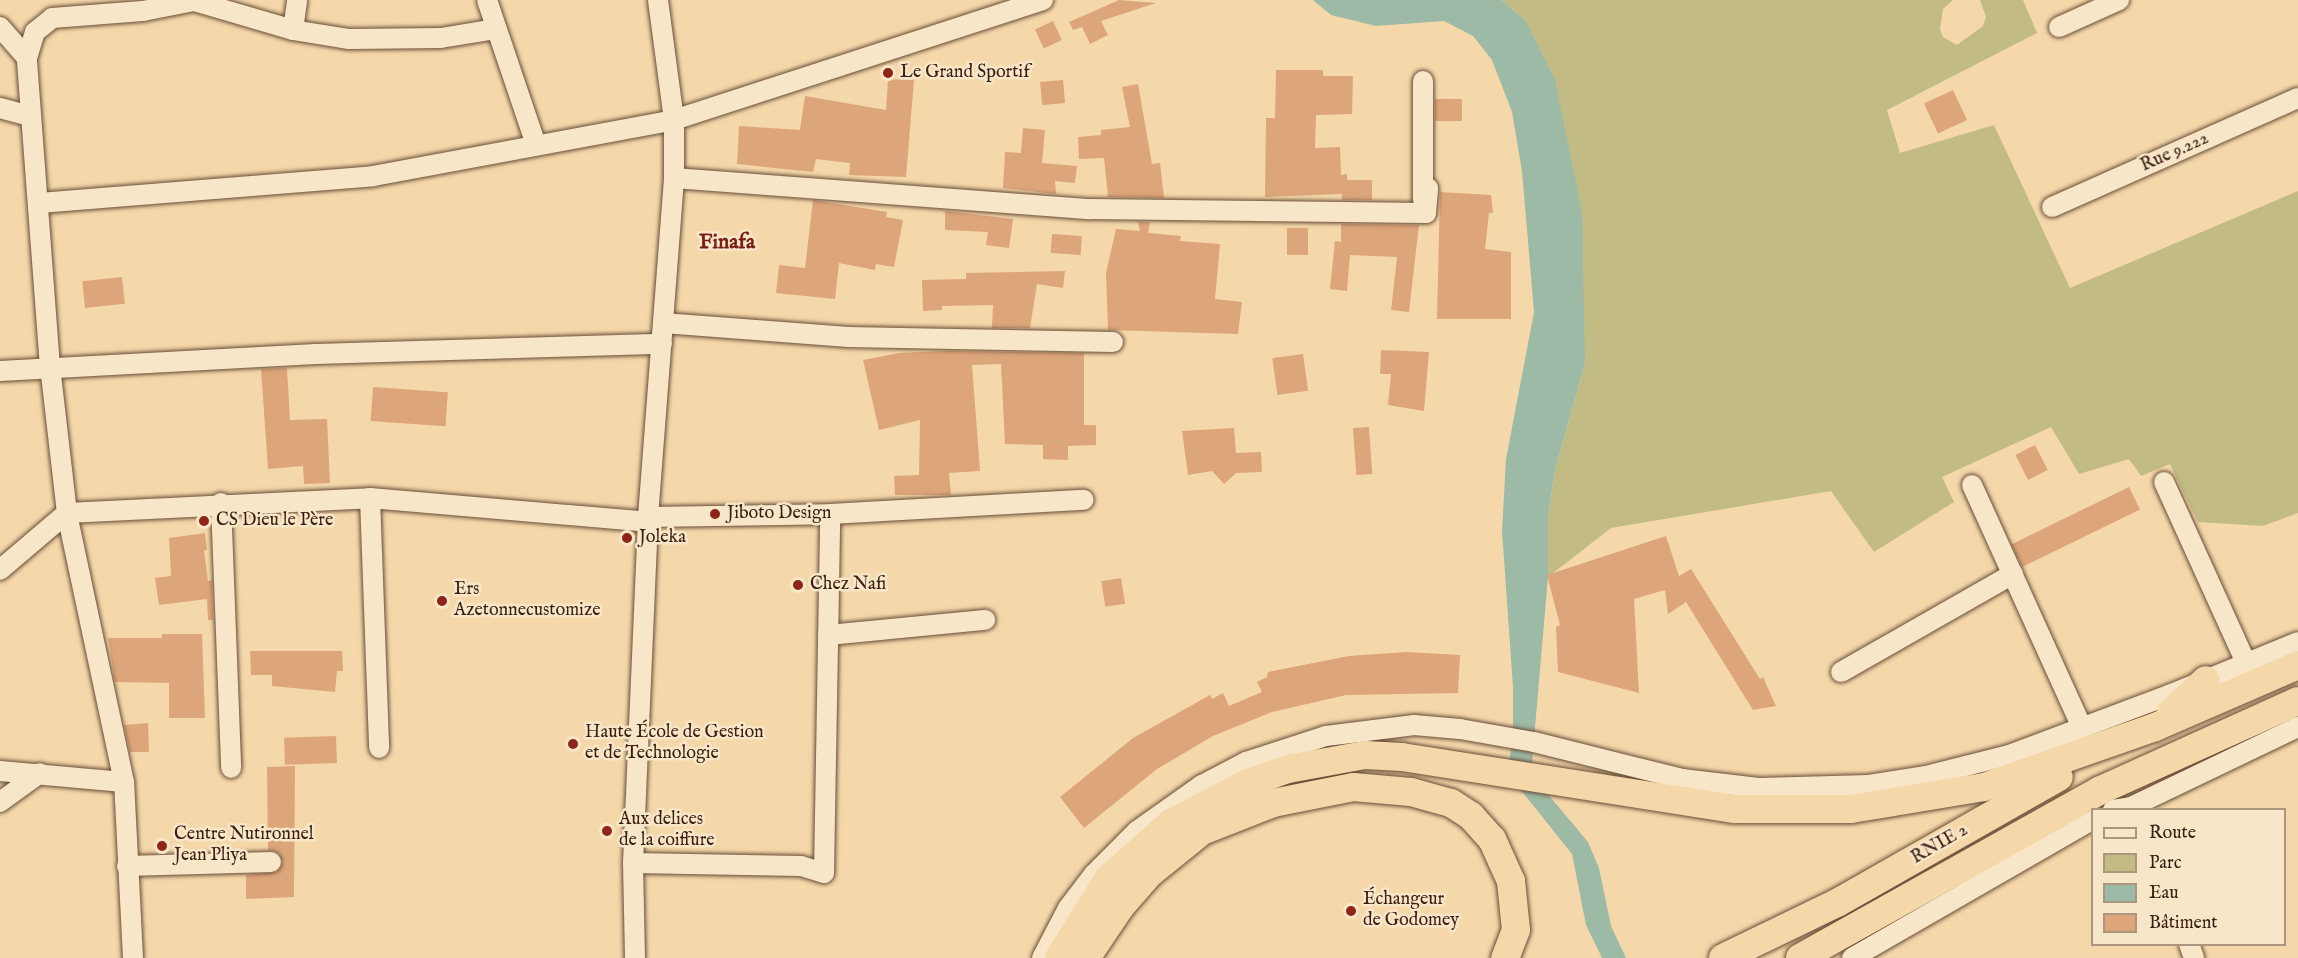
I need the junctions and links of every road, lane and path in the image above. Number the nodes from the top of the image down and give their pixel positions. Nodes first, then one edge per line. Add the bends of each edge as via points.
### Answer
1 (297, 0) edge
2 (487, 0) edge
3 (658, 0) edge
4 (1043, 0) edge
5 (2119, 0) edge
6 (143, 5) edge
7 (0, 27) edge
8 (2059, 27) dead end
9 (496, 29) junction
10 (293, 30) junction
11 (27, 58) junction
12 (1423, 81) dead end
13 (2298, 98) edge
14 (0, 108) edge
15 (30, 116) junction
16 (674, 120) junction
17 (536, 145) junction
18 (674, 178) junction
19 (1428, 188) dead end
20 (40, 203) junction
21 (2052, 207) dead end
22 (1423, 212) junction
23 (663, 323) junction
24 (1113, 342) dead end
25 (662, 344) junction
26 (50, 367) junction
27 (0, 371) edge
28 (2164, 482) dead end
29 (1972, 485) dead end
30 (370, 498) junction
31 (1084, 501) dead end
32 (221, 503) junction
33 (67, 513) junction
34 (830, 514) junction
35 (648, 519) junction
36 (0, 570) edge
37 (2013, 574) junction
38 (985, 620) dead end
39 (828, 634) junction
40 (2298, 642) edge
41 (2246, 663) junction
42 (2298, 665) edge
43 (1841, 672) dead end
44 (2206, 680) junction
45 (2298, 701) edge
46 (2155, 727) junction
47 (2082, 728) junction
48 (2298, 728) edge
49 (379, 748) dead end
50 (231, 768) dead end
51 (0, 771) edge
52 (40, 773) junction
53 (124, 782) junction
54 (0, 802) edge
55 (2128, 808) edge
56 (2091, 821) edge
57 (271, 862) dead end
58 (633, 863) junction
59 (128, 866) junction
60 (133, 958) edge
61 (635, 958) edge
62 (1042, 958) edge
63 (1059, 958) edge
64 (1086, 958) edge
65 (1505, 958) edge
66 (1723, 958) edge
67 (1800, 958) edge
68 (1852, 958) edge

1 - 10 street
2 - 9 street
3 - 16 street
4 - 16 street
5 - 8 street
6 - 10 street via 194,1
6 - 11 street via 52,18 35,32
7 - 11 street
9 - 10 street via 441,38 373,40
9 - 17 street
11 - 15 street
12 - 22 street
13 - 21 street, Rue 9.222
14 - 15 street
15 - 20 street
16 - 17 street
16 - 18 street
17 - 20 street via 373,176
18 - 22 street via 1090,209
18 - 23 street
19 - 22 street via 1426,213
20 - 26 street
23 - 24 street via 848,337
23 - 25 street
25 - 26 street via 316,354
25 - 35 street
26 - 27 street
26 - 33 street
28 - 41 street
29 - 37 street
30 - 32 street
30 - 35 street
30 - 49 street
31 - 34 street
32 - 33 street
32 - 50 street
33 - 36 street
33 - 53 street
34 - 35 street
34 - 39 street
35 - 58 street
37 - 43 street
37 - 47 street
38 - 39 street
39 - 58 street via 824,873 801,866
40 - 41 street
41 - 44 street
42 - 46 highway
44 - 46 highway
44 - 47 street
45 - 67 highway via 2101,790
46 - 63 highway via 1984,788 1851,808 1735,809 1402,757 1365,755 1288,769 1248,783 1171,823 1109,878
46 - 66 highway, RNIE 2 / RNIE 2 via 1837,903
47 - 62 street via 2008,755 1926,776 1815,788 1760,788 1682,779 1506,737 1414,725 1366,729 1282,748 1202,785 1137,831 1094,874 1068,908
48 - 55 street
51 - 52 street
52 - 53 street
52 - 54 street
53 - 59 street
56 - 68 street
57 - 59 street
58 - 61 street
59 - 60 street
64 - 65 highway via 1121,906 1149,874 1202,831 1272,803 1353,787 1411,792 1451,802 1471,816 1505,861 1515,903 1516,930

